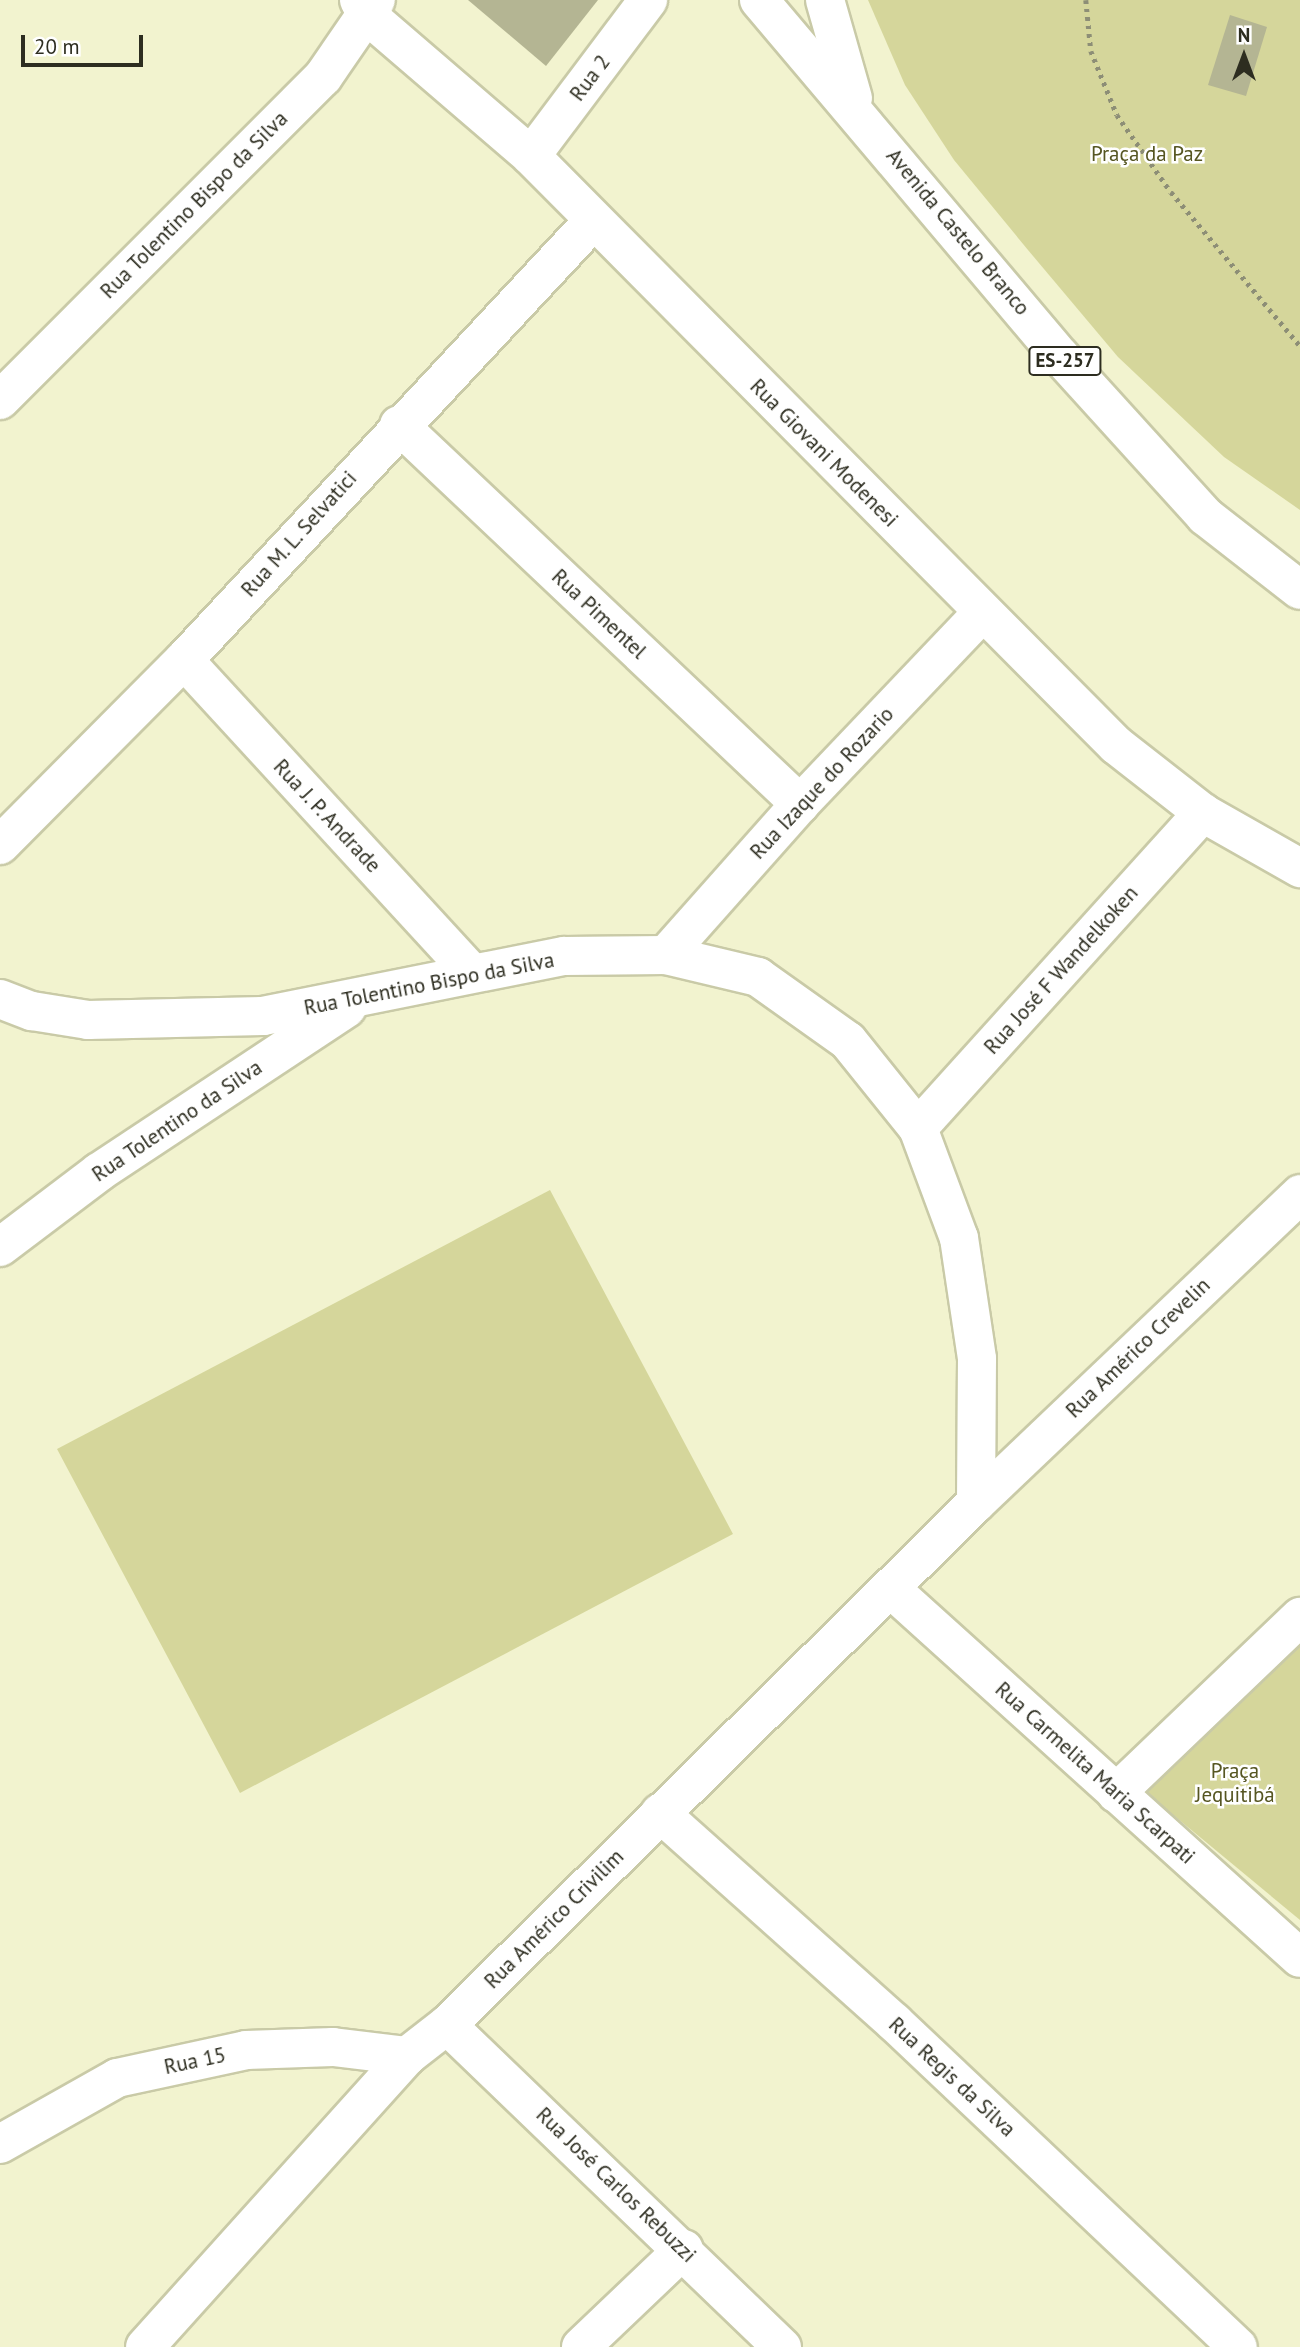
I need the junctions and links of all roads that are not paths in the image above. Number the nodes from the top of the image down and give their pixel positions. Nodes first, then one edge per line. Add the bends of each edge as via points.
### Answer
1 (648, 0) edge
2 (759, 0) edge
3 (825, 0) edge
4 (367, 5) edge
5 (855, 107) junction
6 (531, 156) junction
7 (594, 220) junction
8 (0, 400) edge
9 (399, 425) junction
10 (1300, 590) edge
11 (982, 613) junction
12 (184, 660) junction
13 (800, 804) junction
14 (1203, 813) junction
15 (0, 845) edge
16 (1300, 868) edge
17 (666, 956) junction
18 (471, 972) junction
19 (0, 999) edge
20 (358, 1000) junction
21 (918, 1128) junction
22 (1300, 1194) edge
23 (0, 1247) edge
24 (976, 1503) junction
25 (890, 1588) junction
26 (1300, 1617) edge
27 (1116, 1793) junction
28 (660, 1812) junction
29 (1300, 1958) edge
30 (447, 2025) junction
31 (407, 2056) junction
32 (0, 2144) edge
33 (684, 2249) junction
34 (145, 2347) edge
35 (581, 2347) edge
36 (782, 2347) edge
37 (1238, 2347) edge

1 - 6 street, Rua 2
2 - 5 street, Avenida Castelo Branco / ES-257
3 - 5 street, Avenida Castelo Branco / ES-257
4 - 6 street, Rua Giovani Modenesi
4 - 8 street, Rua Tolentino Bispo da Silva via 323,77
5 - 10 street, Avenida Castelo Branco / ES-257 via 1061,357 1205,516
6 - 7 street, Rua Giovani Modenesi
7 - 9 street, Rua M. L. Selvatici
7 - 11 street, Rua Giovani Modenesi
9 - 12 street, Rua M. L. Selvatici
9 - 13 street, Rua Pimentel
11 - 13 street, Rua Izaque do Rozario
11 - 14 street, Rua Giovani Modenesi via 1116,745
12 - 15 street, Rua M. L. Selvatici
12 - 18 street, Rua J. P. Andrade
13 - 17 street, Rua Izaque do Rozario
14 - 16 street, Rua Giovani Modenesi
14 - 21 street, Rua José F Wandelkoken
17 - 18 street, Rua Tolentino Bispo da Silva via 564,956
17 - 21 street, Rua Tolentino Bispo da Silva via 758,977 848,1041
18 - 20 street, Rua Tolentino Bispo da Silva
19 - 20 street, Rua Tolentino Bispo da Silva via 32,1011 88,1020 263,1016
20 - 23 street, Rua Tolentino da Silva via 99,1172
21 - 24 street, Rua Tolentino Bispo da Silva via 960,1238 977,1359
22 - 24 street, Rua Américo Crevelin
24 - 25 street, Rua Américo Crivilim
25 - 27 street, Rua Carmelita Maria Scarpati
25 - 28 street, Rua Américo Crivilim
26 - 27 street
27 - 29 street, Rua Carmelita Maria Scarpati
28 - 30 street, Rua Américo Crivilim
28 - 37 street, Rua Regis da Silva via 894,2022
30 - 31 street, Rua Américo Crivilim
30 - 33 street, Rua José Carlos Rebuzzi
31 - 32 street, Rua 15 via 333,2047 246,2050 117,2078
31 - 34 street, Rua Américo Crivilim
33 - 35 street
33 - 36 street, Rua José Carlos Rebuzzi

